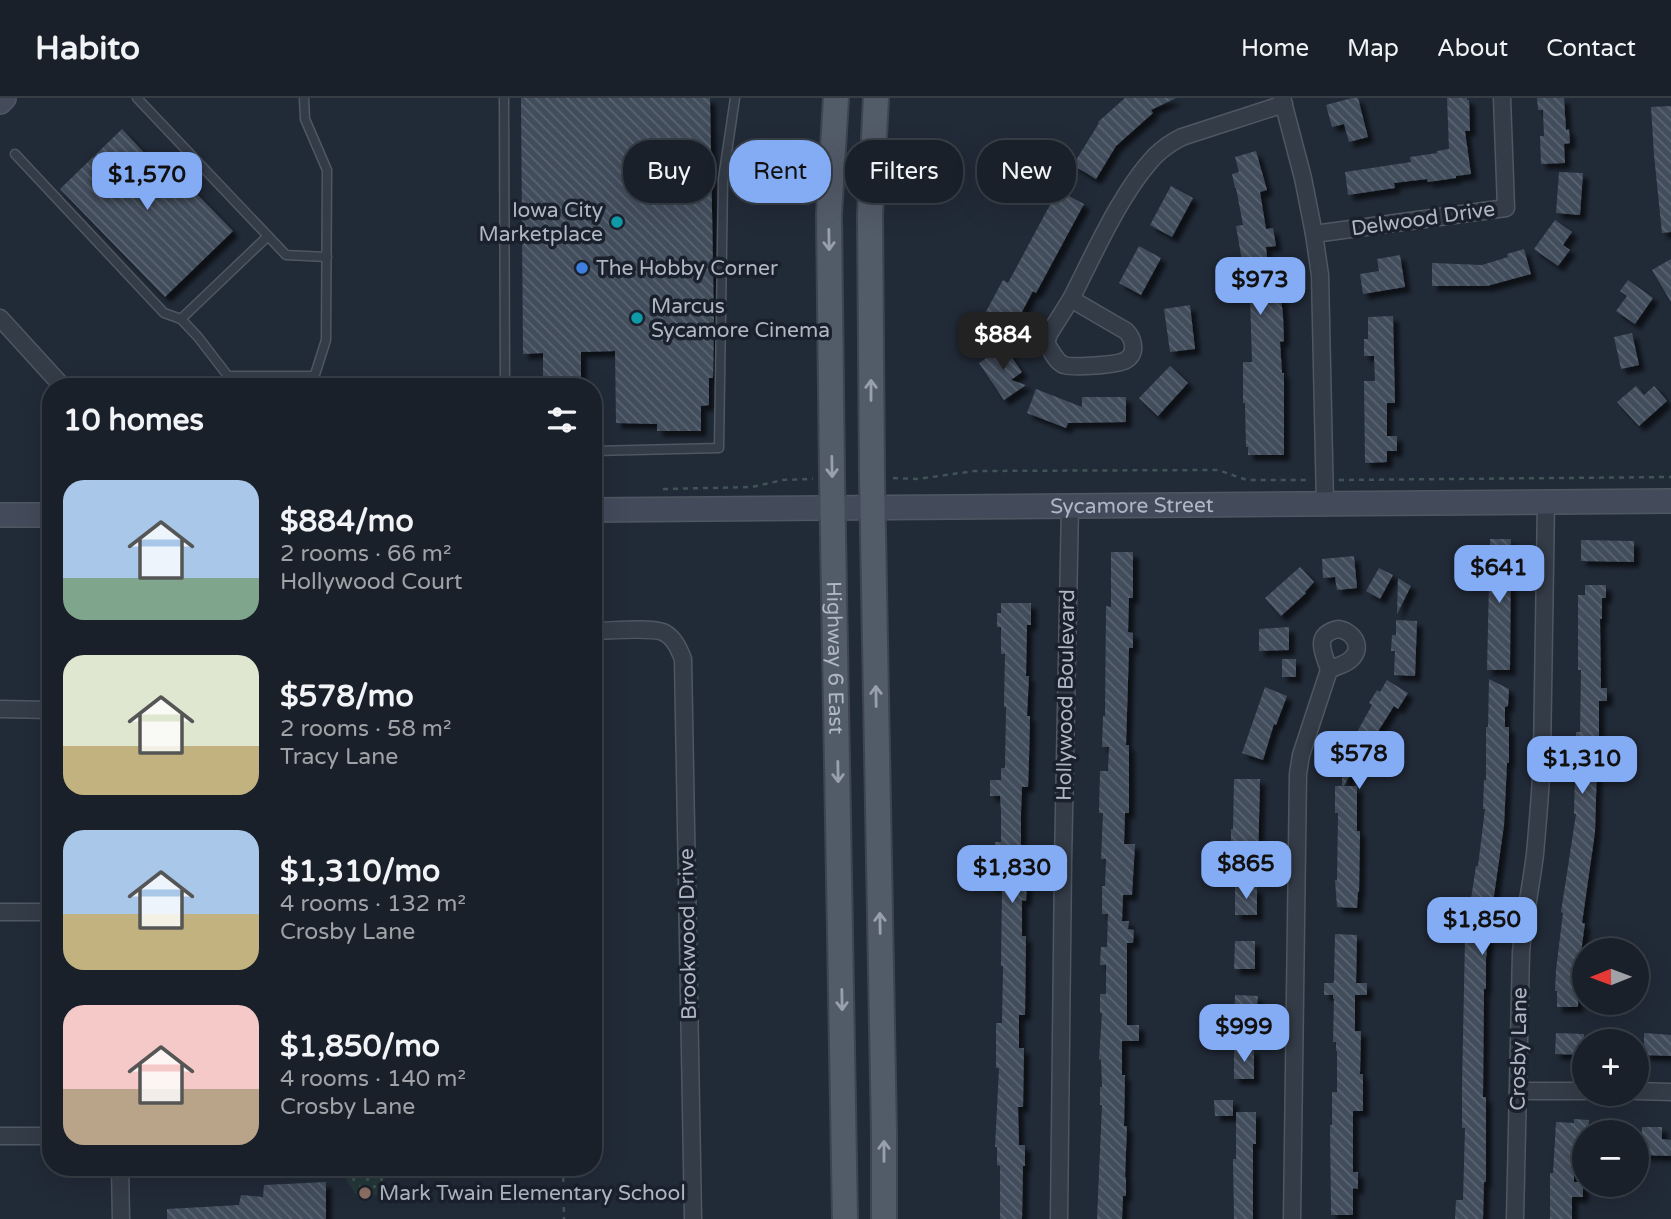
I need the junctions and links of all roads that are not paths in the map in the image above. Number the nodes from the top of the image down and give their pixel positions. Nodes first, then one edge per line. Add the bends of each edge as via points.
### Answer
1 (4, 98) edge
2 (137, 98) edge
3 (304, 98) edge
4 (504, 98) edge
5 (735, 98) edge
6 (836, 98) edge
7 (876, 98) edge
8 (1502, 98) edge
9 (1283, 101) edge
10 (0, 102) edge
11 (15, 155) dead end
12 (1314, 234) junction
13 (268, 236) junction
14 (327, 257) junction
15 (1071, 299) junction
16 (0, 318) edge
17 (181, 319) junction
18 (314, 376) joint
19 (55, 378) edge
20 (505, 378) edge
21 (602, 451) edge
22 (1671, 501) edge
23 (1546, 502) junction
24 (1325, 504) junction
25 (1070, 506) junction
26 (832, 508) junction
27 (872, 508) junction
28 (602, 510) edge
29 (42, 515) edge
30 (0, 516) edge
31 (602, 631) edge
32 (1329, 670) dead end
33 (0, 709) edge
34 (42, 710) edge
35 (0, 912) edge
36 (42, 912) edge
37 (1518, 1091) junction
38 (1572, 1091) edge
39 (1649, 1091) edge
40 (1671, 1092) edge
41 (0, 1136) edge
42 (42, 1136) edge
43 (120, 1176) edge
44 (121, 1219) edge
45 (693, 1219) edge
46 (845, 1219) edge
47 (884, 1219) edge
48 (1059, 1219) edge
49 (1292, 1219) edge
50 (1516, 1219) edge

1 - 10 street
2 - 13 lane
3 - 14 lane via 305,119 327,170
4 - 20 lane
5 - 21 lane via 723,179 719,448
6 -> 26 main road, Highway 6 East via 829,215
27 -> 7 main road, Highway 6 East via 870,215
8 - 12 street, Delwood Drive via 1506,208
9 - 12 street
9 - 15 street via 1182,137 1155,156 1123,199
11 - 17 lane via 164,313
12 - 24 street via 1320,275
13 - 14 lane via 286,255
13 - 17 lane
14 - 18 lane via 327,340
15 - 15 street via 1132,337 1129,359 1075,366 1057,359 1046,343
16 - 19 street
17 - 18 lane via 228,376
22 - 23 street, Sycamore Street
23 - 24 street, Sycamore Street
23 - 37 street, Crosby Lane via 1541,796 1521,952
24 - 25 street, Sycamore Street
25 - 27 street, Sycamore Street
25 - 48 street, Hollywood Boulevard
26 - 27 street, Sycamore Street
26 - 28 street, Sycamore Street
26 -> 46 main road, Highway 6 East
47 -> 27 main road, Highway 6 East
29 - 30 street
31 - 45 street, Brookwood Drive via 664,633 683,659
32 - 49 street via 1298,774
33 - 34 street
35 - 36 street
37 - 38 street
37 - 50 street, Crosby Lane
39 - 40 street
41 - 42 street
43 - 44 street

